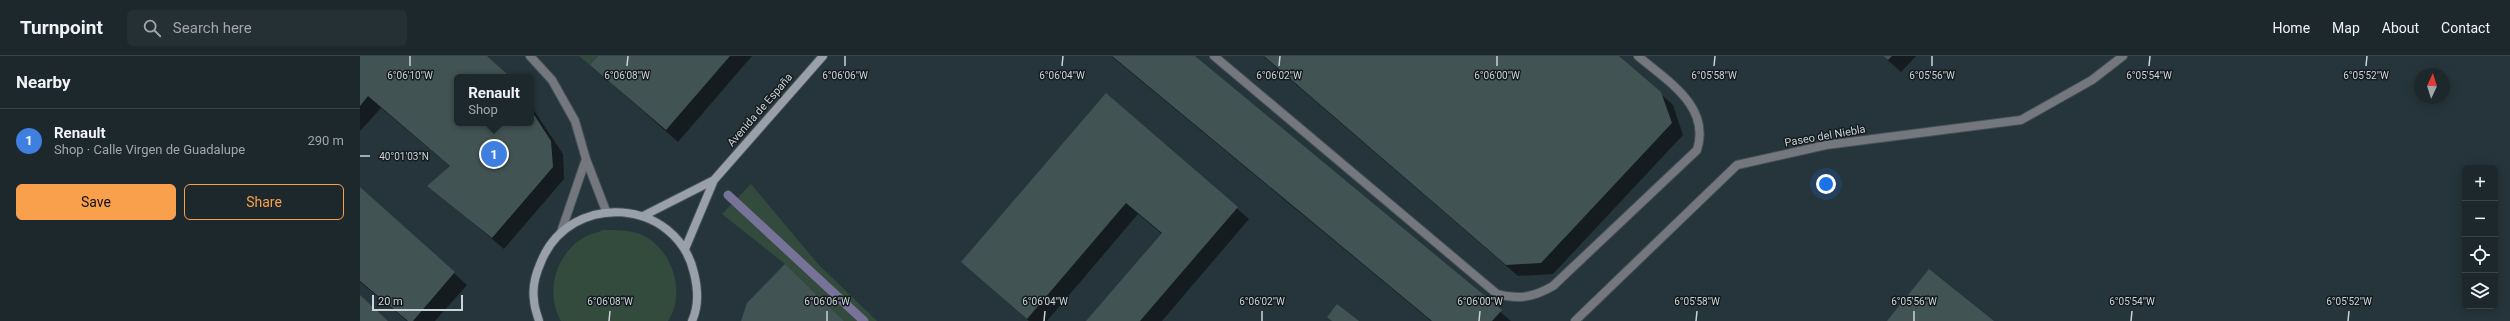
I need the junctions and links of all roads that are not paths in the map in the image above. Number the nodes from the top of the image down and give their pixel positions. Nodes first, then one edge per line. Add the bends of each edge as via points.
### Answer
1 (530, 56) edge
2 (823, 56) edge
3 (1214, 56) edge
4 (1638, 56) edge
5 (2123, 56) edge
6 (586, 159) junction
7 (714, 180) junction
8 (606, 211) junction
9 (643, 216) junction
10 (560, 232) junction
11 (684, 249) junction
12 (539, 321) edge
13 (692, 321) edge
14 (1575, 321) edge

1 - 6 street via 552,80 575,121
2 - 7 main road, Avenida de España
3 - 4 street via 1497,294 1514,298 1535,296 1553,286 1698,150 1702,136 1699,120 1688,100
5 - 14 street, Paseo del Niebla via 2092,80 2021,120 1826,145 1738,166
6 - 8 street
6 - 10 street
7 - 9 main road, Avenida de España
7 - 11 main road, Avenida de España
8 - 9 main road via 622,211
8 - 10 main road via 582,218
9 - 11 main road via 666,228
10 - 12 main road via 545,252 535,275 534,300
11 - 13 main road via 692,261 698,287

